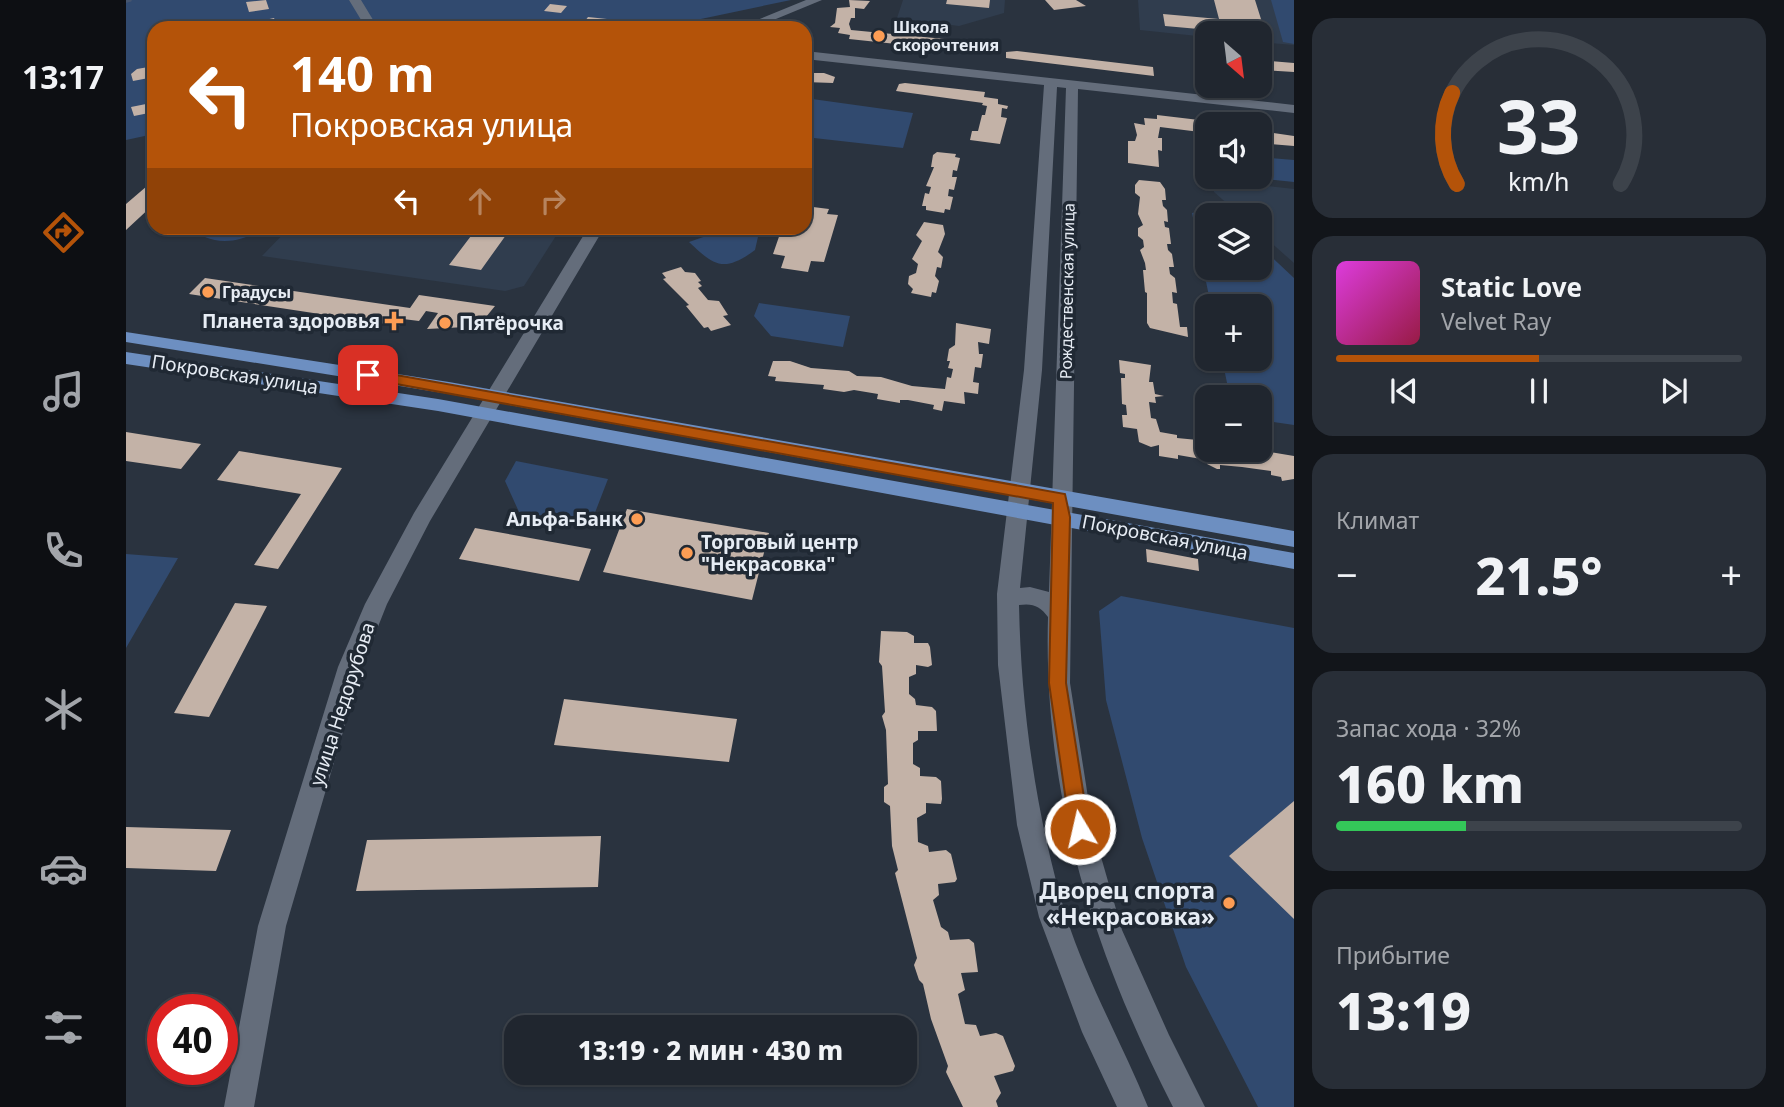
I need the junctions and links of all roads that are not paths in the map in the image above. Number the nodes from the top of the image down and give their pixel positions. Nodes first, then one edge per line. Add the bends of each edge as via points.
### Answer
1 (355, 0) edge
2 (816, 0) edge
3 (368, 21) edge
4 (762, 21) edge
5 (812, 56) edge
6 (1051, 82) junction
7 (1072, 84) junction
8 (1294, 109) edge
9 (592, 235) edge
10 (126, 337) edge
11 (126, 358) edge
12 (1032, 370) junction
13 (1066, 374) junction
14 (496, 396) junction
15 (485, 414) junction
16 (1019, 500) junction
17 (1061, 508) junction
18 (1294, 539) edge
19 (1294, 561) edge
20 (1008, 600) junction
21 (1059, 615) junction
22 (239, 1107) edge
23 (1133, 1107) edge
24 (1190, 1107) edge

1 - 3 street
2 - 4 street
5 - 6 street
6 - 7 street
6 - 12 street
7 - 8 street
7 - 13 street, Рождественская улица
9 - 14 street, улица Недорубова
10 - 14 main road, Покровская улица
11 - 15 main road, Покровская улица
12 - 13 street
12 - 16 street
13 - 17 street, Рождественская улица
14 - 15 street, улица Недорубова
14 - 16 main road, Покровская улица
15 - 16 main road, Покровская улица
15 - 22 street, улица Недорубова via 421,519 376,604 350,667 272,926
16 - 17 main road, Покровская улица
16 - 20 street
17 - 18 main road, Покровская улица
17 - 19 main road, Покровская улица
17 - 21 street, Рождественская улица
20 - 21 street via 1030,594 1044,597
20 - 23 street via 1009,665 1030,825 1053,917 1097,1032
21 - 24 street, Рождественская улица via 1058,683 1080,829 1109,931 1158,1046

